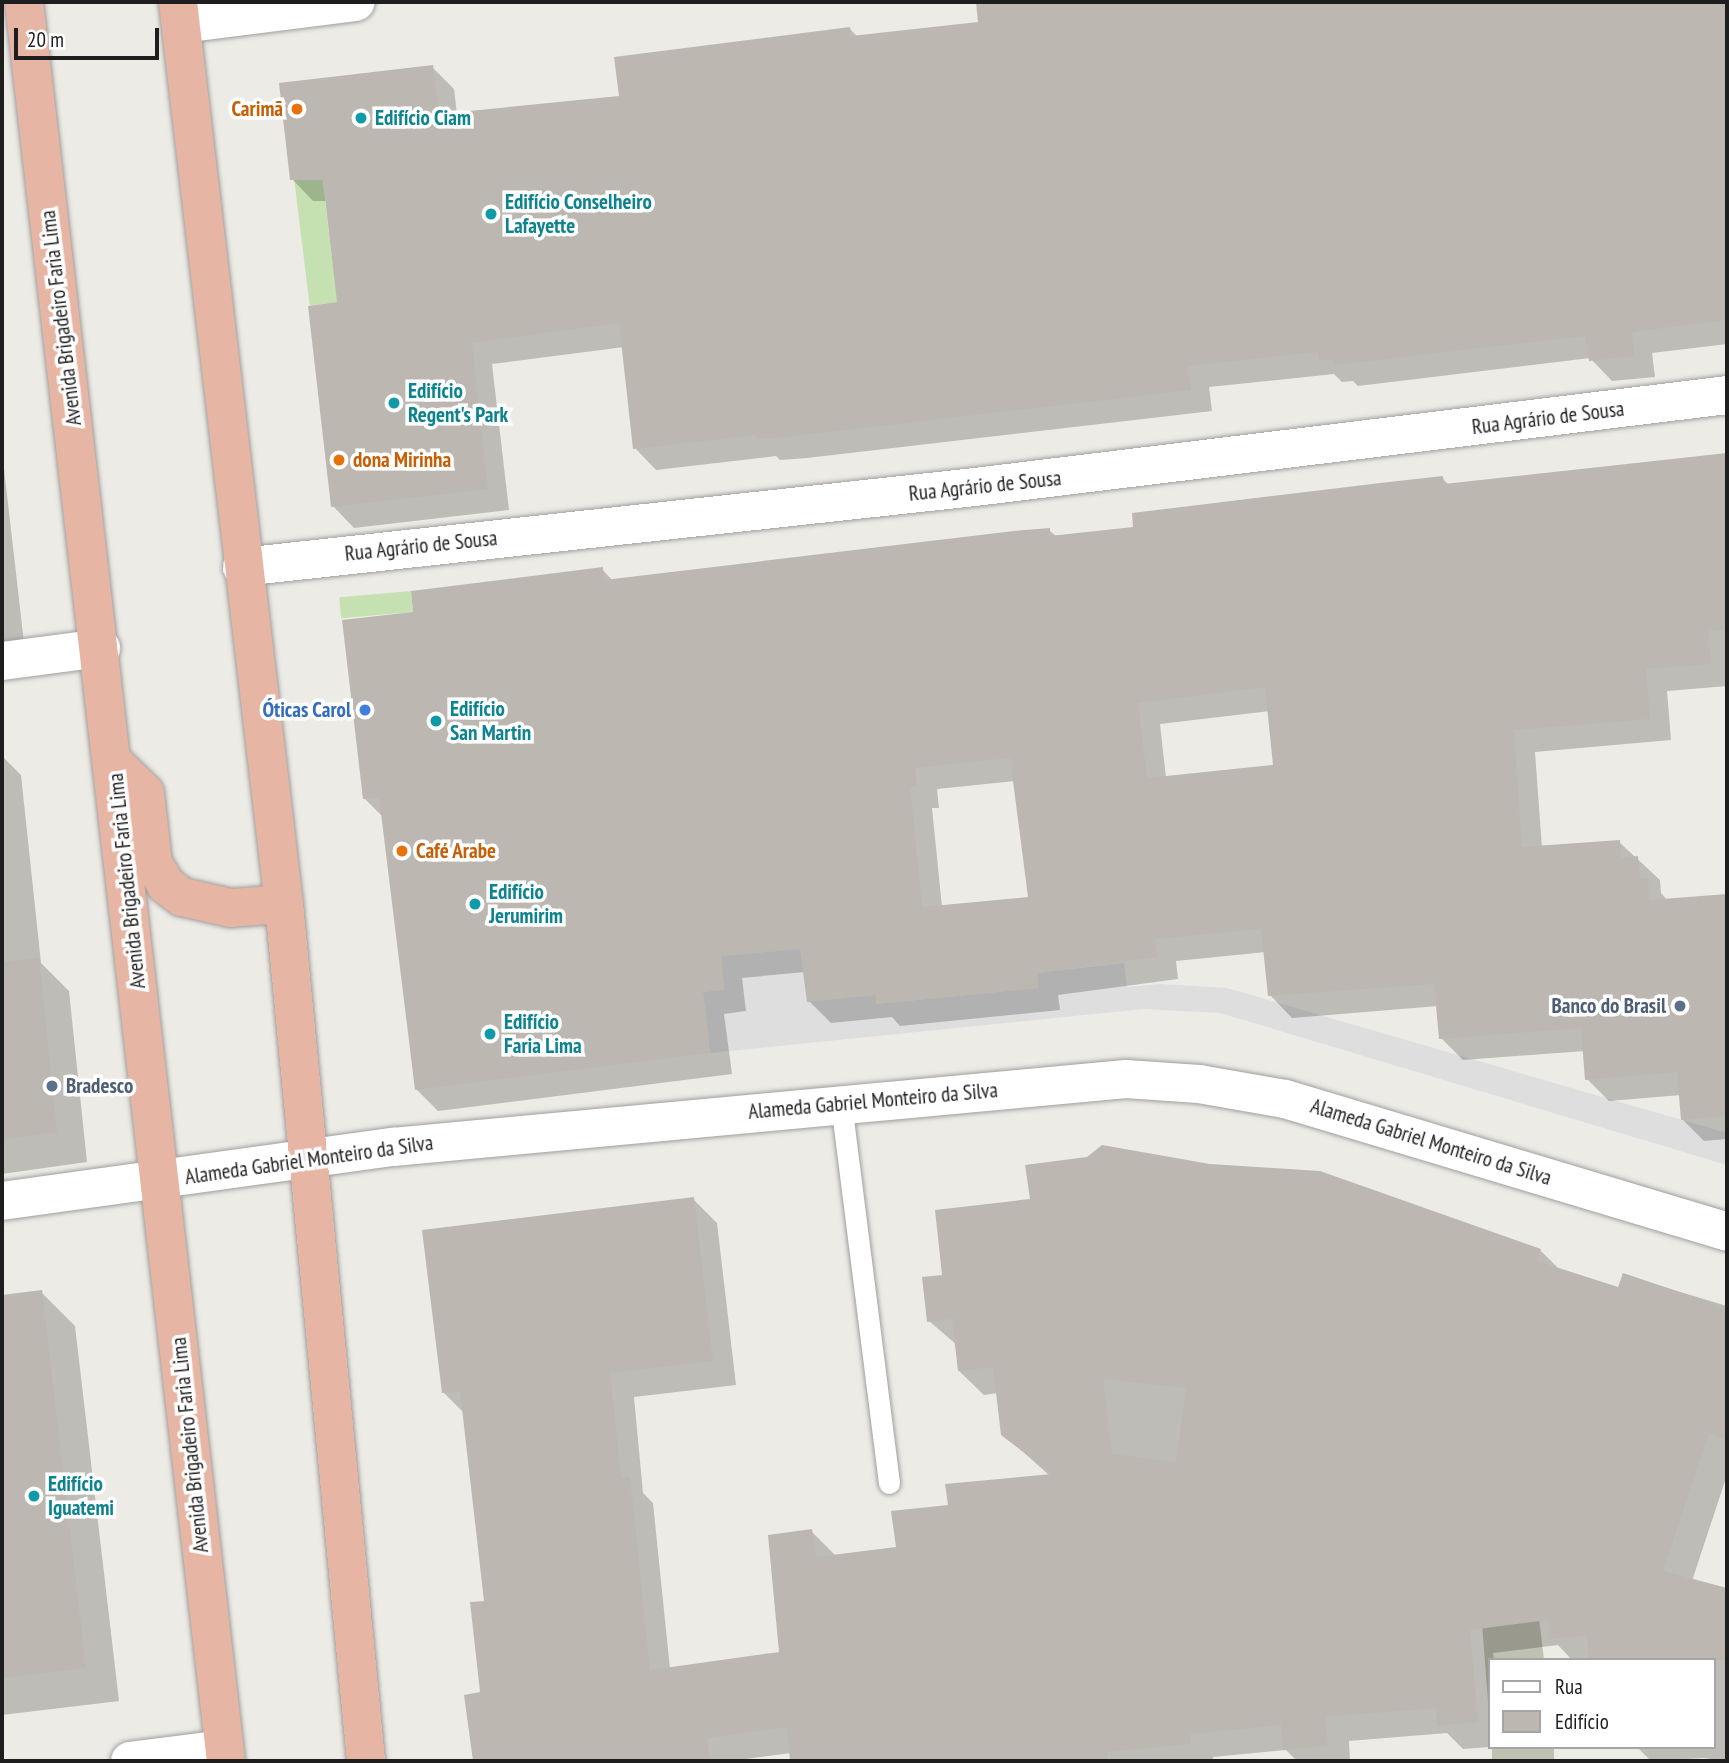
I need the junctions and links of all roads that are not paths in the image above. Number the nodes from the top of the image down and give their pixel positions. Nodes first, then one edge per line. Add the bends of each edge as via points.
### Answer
1 (24, 2) edge
2 (356, 2) edge
3 (180, 13) edge
4 (1727, 394) edge
5 (242, 567) junction
6 (101, 648) junction
7 (2, 661) edge
8 (114, 763) junction
9 (284, 904) junction
10 (841, 1103) junction
11 (309, 1158) junction
12 (160, 1179) junction
13 (2, 1201) edge
14 (1727, 1233) edge
15 (889, 1483) dead end
16 (225, 1755) edge
17 (130, 1761) edge
18 (366, 1761) edge

1 - 6 highway, Avenida Brigadeiro Faria Lima
2 - 3 street
3 - 5 highway
4 - 5 street, Rua Agrário de Sousa via 975,488
5 - 9 highway
6 - 7 street
6 - 8 highway, Avenida Brigadeiro Faria Lima
8 - 9 highway via 145,793 153,863 166,885 182,897 231,908
8 - 12 highway, Avenida Brigadeiro Faria Lima
9 - 11 highway
10 - 11 street, Alameda Gabriel Monteiro da Silva
10 - 14 street, Alameda Gabriel Monteiro da Silva via 1126,1079 1199,1084 1285,1099
10 - 15 lane
11 - 12 street, Alameda Gabriel Monteiro da Silva
11 - 18 highway
12 - 13 street, Alameda Gabriel Monteiro da Silva
12 - 16 highway, Avenida Brigadeiro Faria Lima
16 - 17 street

